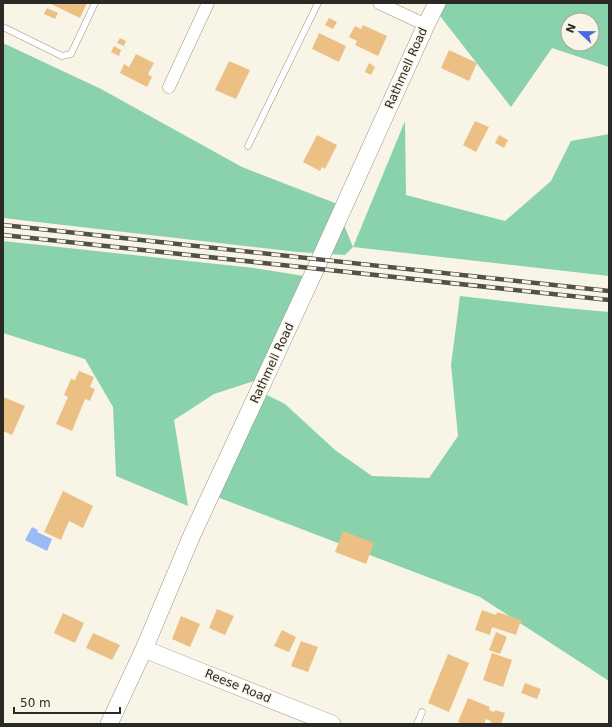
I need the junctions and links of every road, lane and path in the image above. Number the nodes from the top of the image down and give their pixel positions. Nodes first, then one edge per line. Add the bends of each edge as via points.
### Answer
1 (95, 3) edge
2 (208, 3) edge
3 (318, 3) edge
4 (379, 3) edge
5 (437, 3) edge
6 (426, 25) junction
7 (3, 27) edge
8 (169, 87) dead end
9 (248, 146) dead end
10 (144, 648) junction
11 (422, 712) dead end
12 (109, 724) edge
13 (332, 724) edge
14 (417, 724) edge

1 - 7 lane via 71,54 62,56
2 - 8 street
3 - 9 lane
4 - 6 street
5 - 6 street, Rathmell Road
6 - 10 street, Rathmell Road via 192,535
10 - 12 street, Rathmell Road
10 - 13 street, Reese Road
11 - 14 lane

